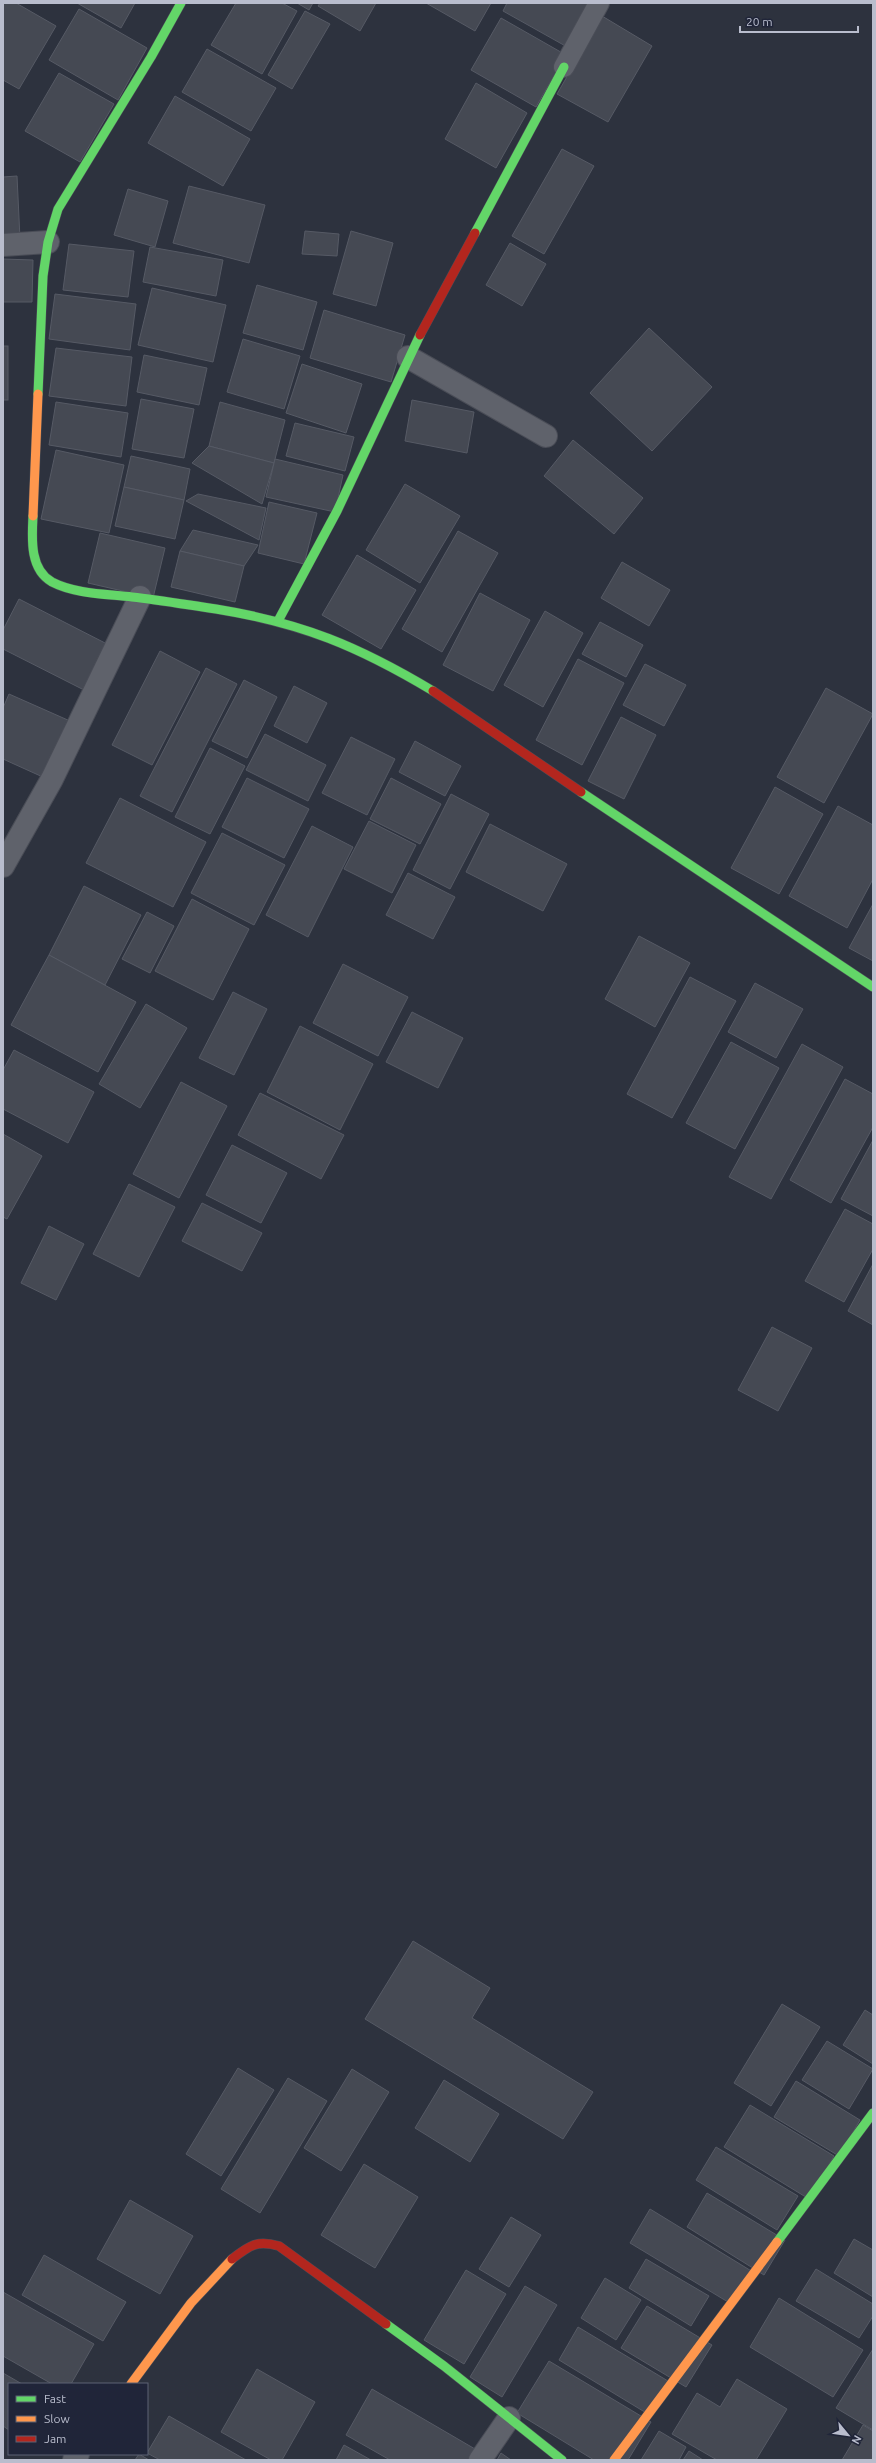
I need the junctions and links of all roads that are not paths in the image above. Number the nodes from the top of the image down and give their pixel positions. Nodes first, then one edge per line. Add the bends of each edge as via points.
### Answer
1 (181, 3) edge
2 (599, 3) edge
3 (564, 67) joint
4 (48, 242) junction
5 (3, 245) edge
6 (408, 357) junction
7 (546, 436) dead end
8 (140, 597) junction
9 (278, 621) junction
10 (3, 866) edge
11 (873, 987) edge
12 (873, 2112) edge
13 (132, 2383) edge
14 (509, 2418) junction
15 (480, 2460) edge
16 (562, 2460) edge
17 (614, 2460) edge

1 - 4 street via 58,210
2 - 3 lane
3 - 6 street
4 - 5 street
4 - 8 street via 43,276 32,544 37,564 45,577 64,586
6 - 7 street
6 - 9 street via 337,511
8 - 9 street
8 - 10 street via 52,779
9 - 11 street via 335,640 433,690 683,862
12 - 17 street
13 - 14 street via 203,2289 226,2264 246,2248 262,2242 279,2246 444,2366
14 - 15 street
14 - 16 street

